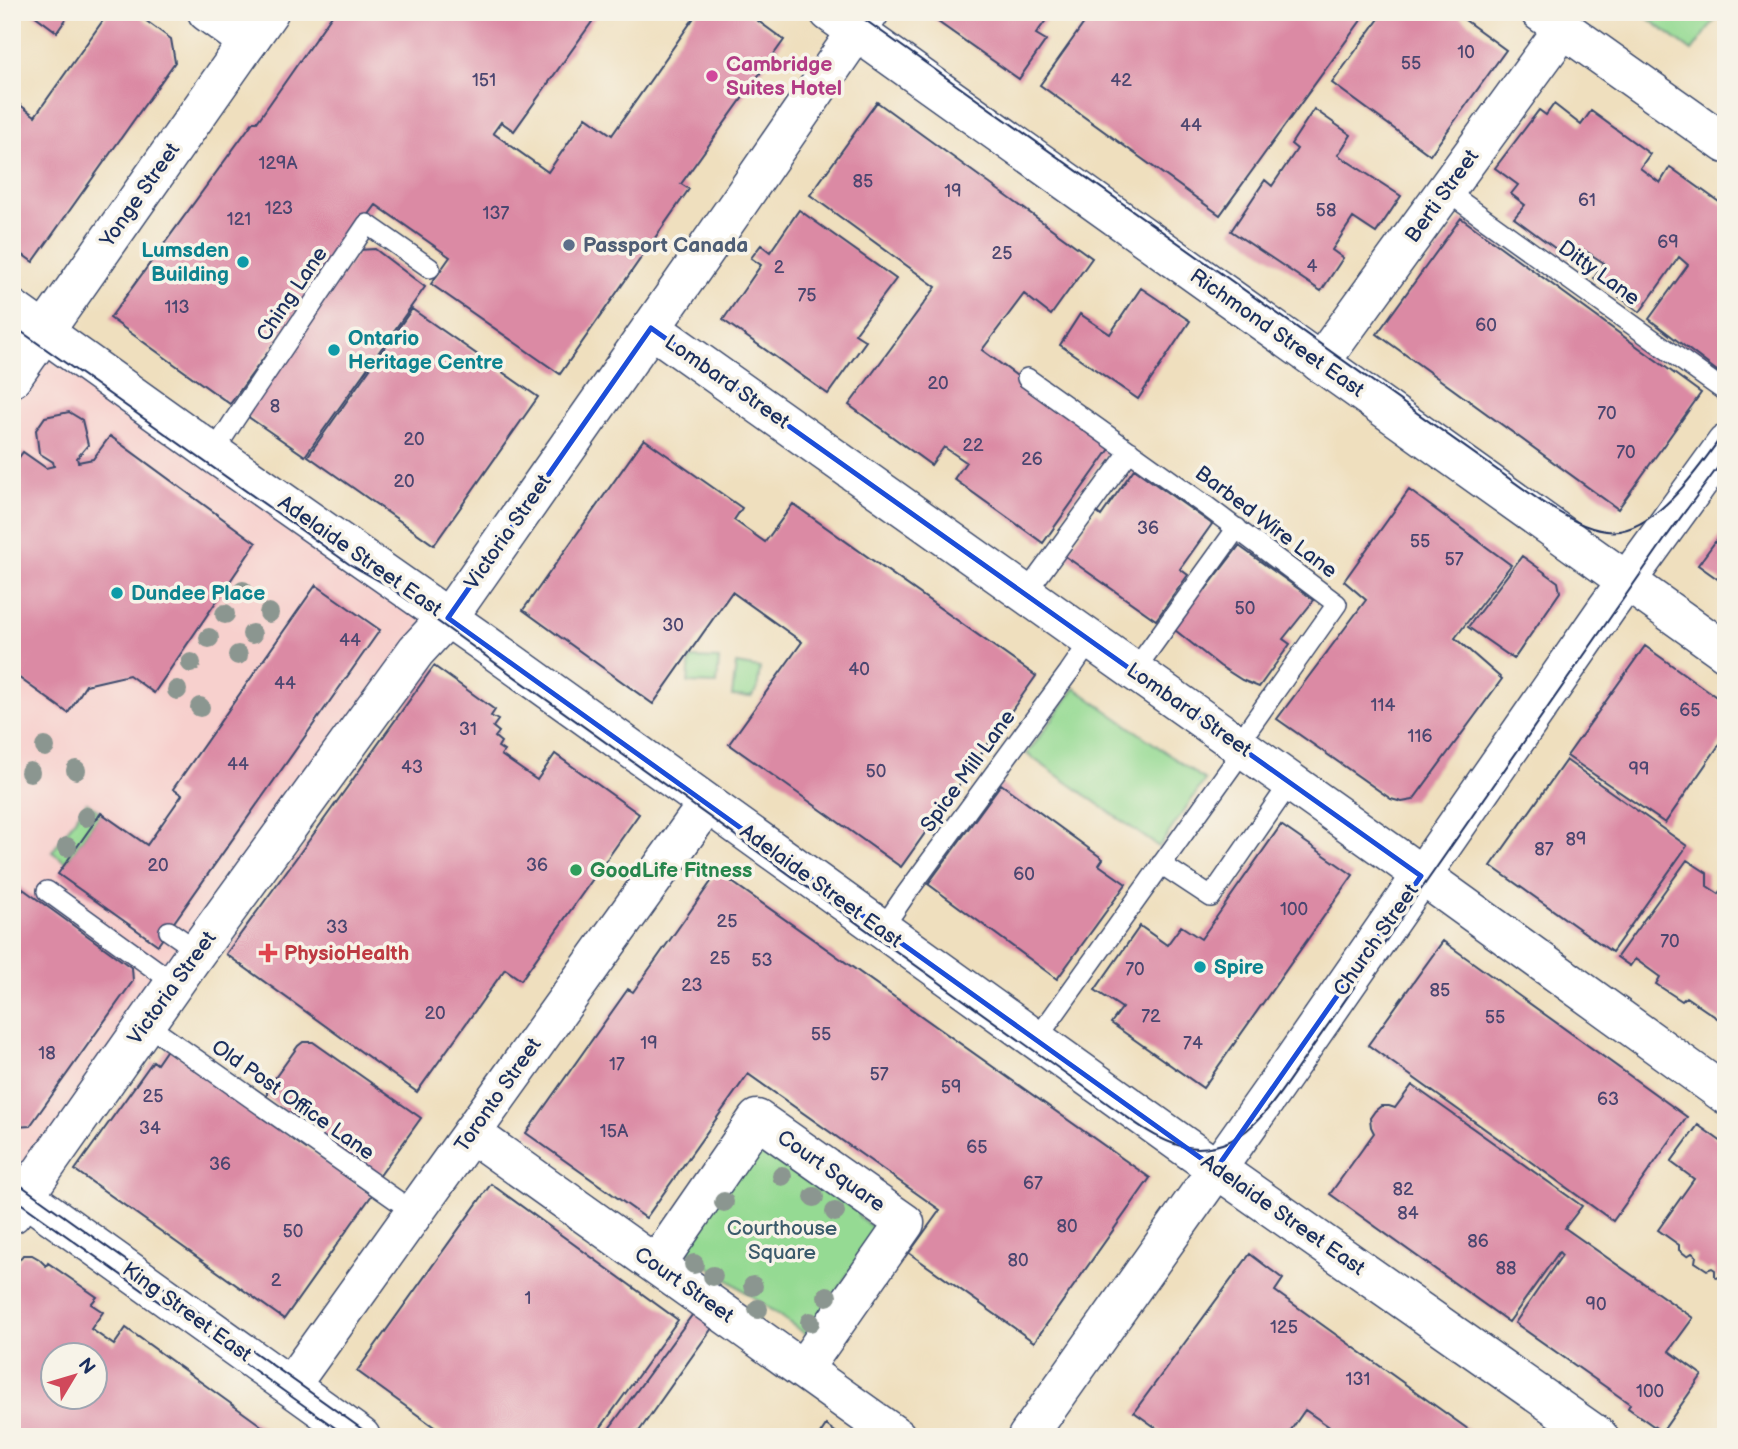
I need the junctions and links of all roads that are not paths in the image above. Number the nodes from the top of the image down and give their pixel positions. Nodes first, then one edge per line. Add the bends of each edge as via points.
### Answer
1 (207, 12) edge
2 (851, 19) edge
3 (1552, 20) edge
4 (259, 27) edge
5 (1726, 144) edge
6 (1446, 191) junction
7 (430, 268) dead end
8 (12, 309) edge
9 (651, 328) junction
10 (44, 332) junction
11 (1320, 363) junction
12 (12, 378) edge
13 (1027, 378) dead end
14 (1726, 392) edge
15 (1726, 444) edge
16 (1130, 451) junction
17 (213, 453) junction
18 (1237, 528) junction
19 (1626, 581) junction
20 (1025, 594) junction
21 (448, 618) junction
22 (1091, 640) junction
23 (1726, 652) edge
24 (1135, 671) junction
25 (1241, 747) junction
26 (1290, 783) junction
27 (707, 804) junction
28 (1161, 864) junction
29 (1421, 876) junction
30 (47, 891) dead end
31 (882, 929) junction
32 (174, 983) junction
33 (146, 1024) junction
34 (1036, 1040) junction
35 (1726, 1095) edge
36 (471, 1133) junction
37 (1216, 1169) junction
38 (17, 1199) edge
39 (415, 1213) junction
40 (656, 1265) junction
41 (803, 1369) junction
42 (290, 1387) junction
43 (361, 1437) edge
44 (897, 1437) edge
45 (1027, 1437) edge
46 (1599, 1437) edge

1 - 4 main road
2 - 9 main road, Victoria Street
2 - 11 main road, Richmond Street East
3 - 5 main road
3 - 6 main road, Berti Street
4 - 10 main road, Yonge Street
6 - 11 main road, Berti Street
6 - 14 lane, Ditty Lane
7 - 17 lane, Ching Lane via 367,224
8 - 10 main road, Adelaide Street East
9 - 20 main road, Lombard Street
9 - 21 main road, Victoria Street
10 - 12 main road, Yonge Street
10 - 17 main road, Adelaide Street East
11 - 19 main road, Richmond Street East
13 - 16 lane, Barbed Wire Lane
15 - 19 main road, Church Street
16 - 18 lane, Barbed Wire Lane
16 - 20 lane
17 - 21 main road, Adelaide Street East
18 - 24 lane
18 - 25 lane, Barbed Wire Lane via 1337,604
19 - 23 main road, Richmond Street East
19 - 29 main road, Church Street
20 - 22 main road, Lombard Street
21 - 27 main road, Adelaide Street East
21 - 32 main road, Victoria Street via 416,651 183,941
22 - 24 main road, Lombard Street
22 - 31 lane, Spice Mill Lane
24 - 25 main road, Lombard Street
25 - 26 main road, Lombard Street
25 - 28 lane
26 - 28 lane via 1211,897
26 - 29 main road, Lombard Street
27 - 31 main road, Adelaide Street East
27 - 36 main road, Toronto Street
28 - 34 lane
29 - 35 main road, Lombard Street
29 - 37 main road, Church Street
30 - 32 lane
31 - 34 main road, Adelaide Street East
32 - 33 main road, Victoria Street
33 - 38 main road, Victoria Street
33 - 39 lane, Old Post Office Lane
34 - 37 main road, Adelaide Street East
36 - 39 main road, Toronto Street
36 - 40 main road, Court Street
37 - 45 main road, Church Street
37 - 46 main road, Adelaide Street East
38 - 42 main road, King Street East
39 - 42 main road, Toronto Street
40 - 41 main road, Court Street
40 - 41 main road, Court Square via 757,1119 905,1223
41 - 44 main road, Court Street
42 - 43 main road, King Street East

